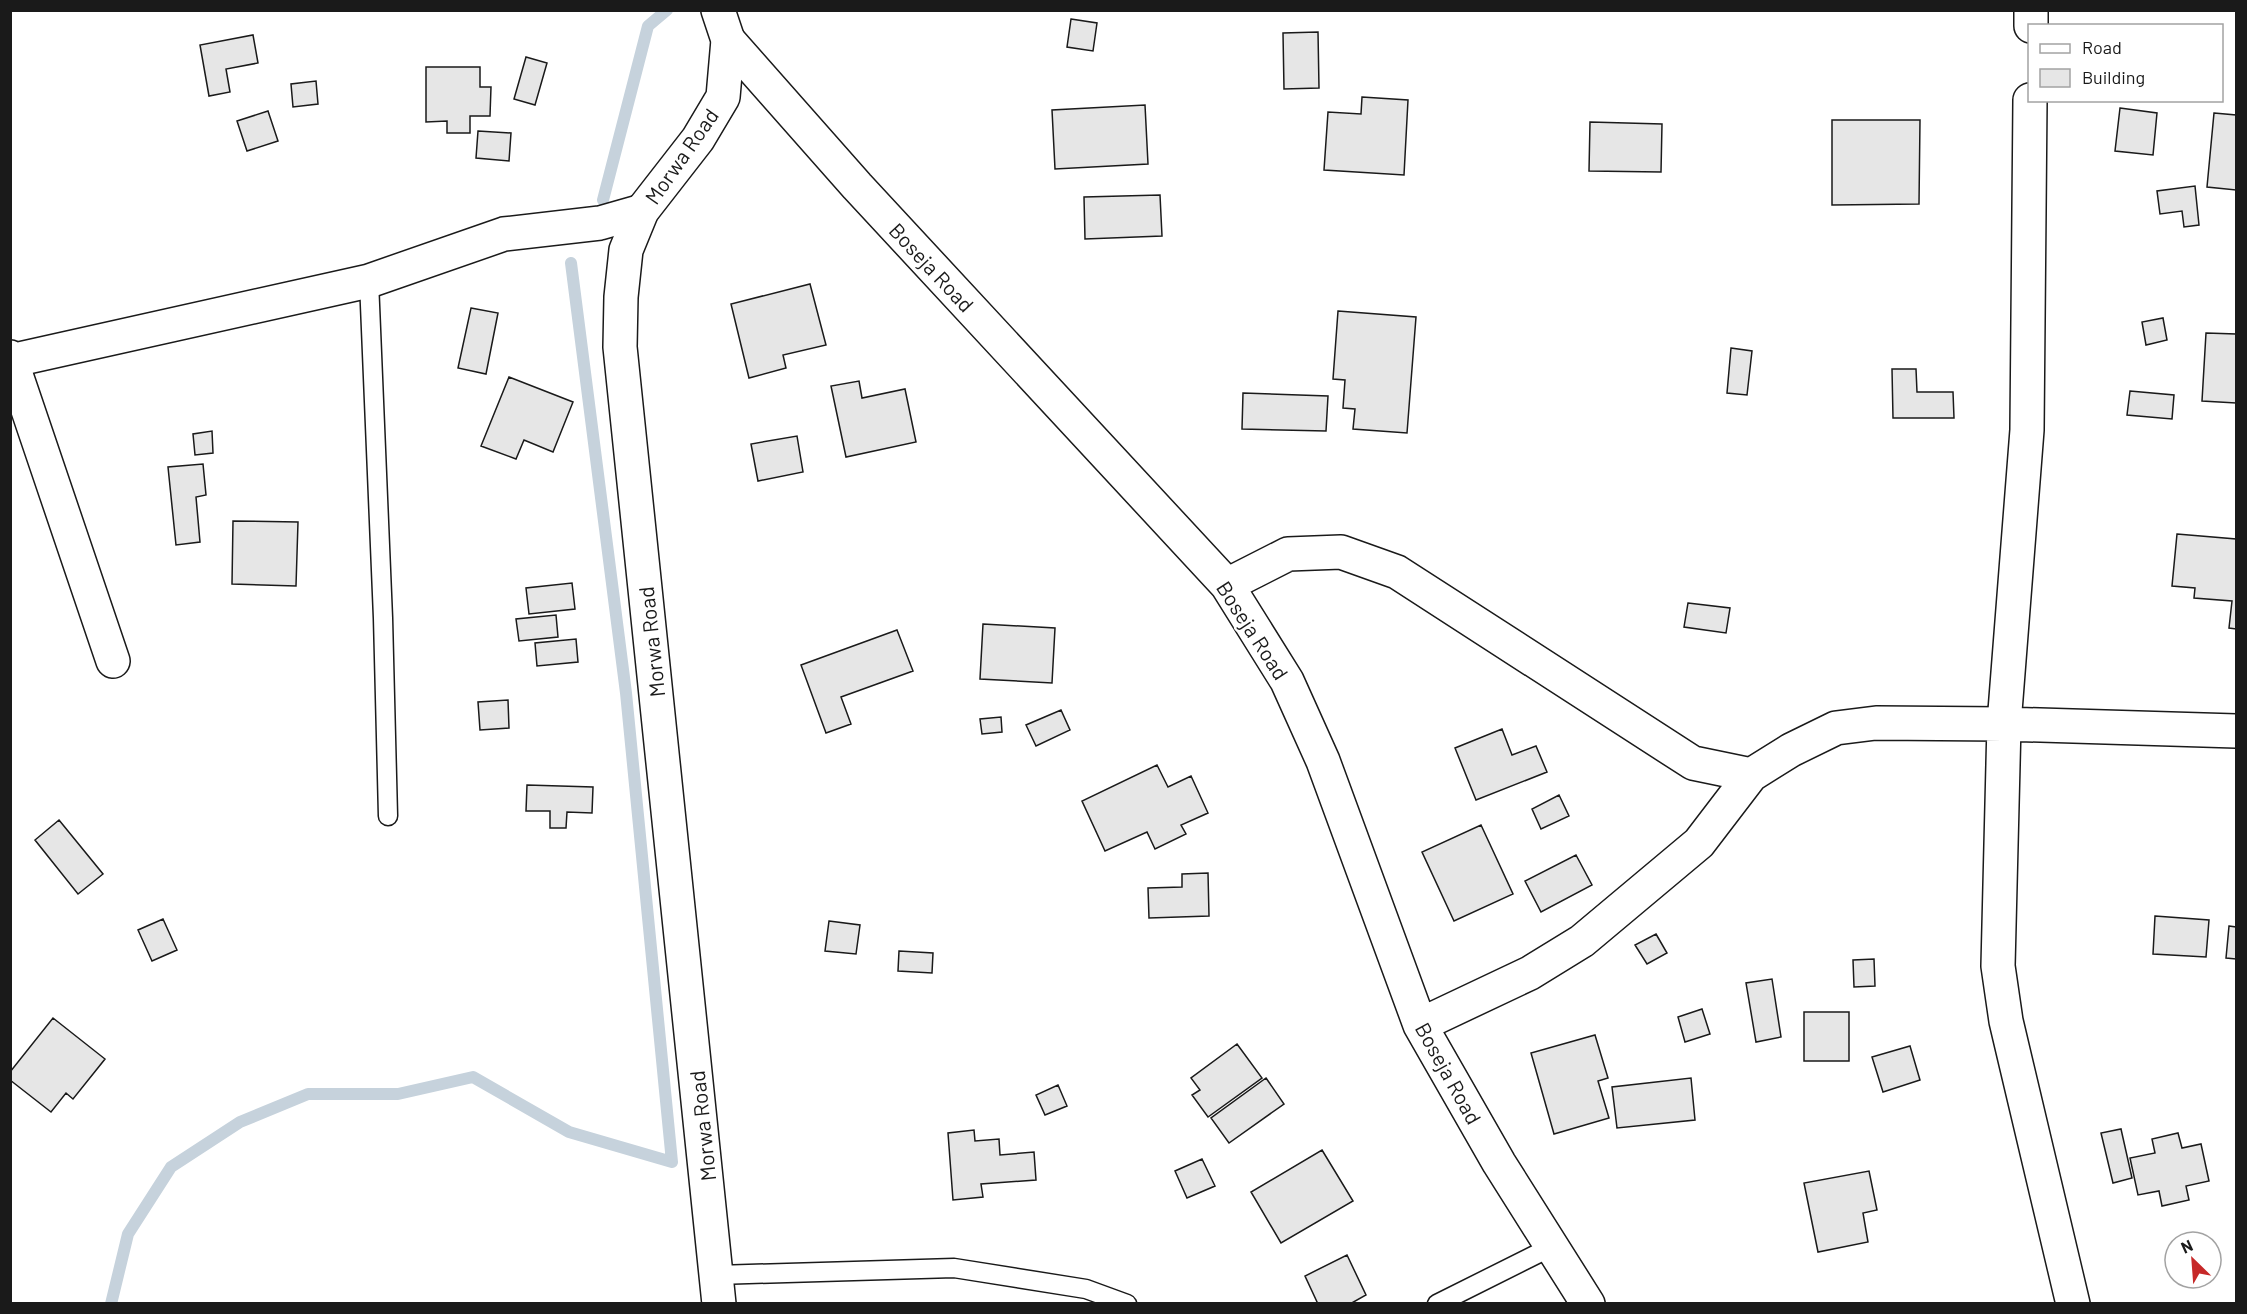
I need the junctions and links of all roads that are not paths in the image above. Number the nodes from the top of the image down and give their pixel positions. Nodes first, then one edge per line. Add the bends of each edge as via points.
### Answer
1 (723, 25) edge
2 (2030, 102) edge
3 (642, 211) junction
4 (369, 281) junction
5 (11, 360) edge
6 (1227, 585) junction
7 (113, 661) dead end
8 (2004, 724) junction
9 (2236, 731) edge
10 (1751, 775) junction
11 (388, 816) dead end
12 (1420, 1025) junction
13 (1551, 1247) junction
14 (718, 1289) edge
15 (1128, 1304) edge
16 (1437, 1304) edge
17 (1588, 1304) edge
18 (2073, 1304) edge

1 - 3 street, Morwa Road via 723,97 698,139
1 - 6 street, Boseja Road via 857,186
2 - 8 street via 2027,430
3 - 4 street via 600,223 504,234
3 - 14 street, Morwa Road via 626,250 620,347
4 - 5 street
4 - 11 lane
5 - 7 street
6 - 10 street via 1288,554 1341,552 1397,572 1693,763
6 - 12 street, Boseja Road via 1287,681 1323,761
8 - 9 street
8 - 10 street via 1876,723 1836,728
8 - 18 street via 2000,992
10 - 12 street via 1699,843 1582,941 1530,973
12 - 13 street, Boseja Road
13 - 16 lane
13 - 17 street, Boseja Road
14 - 15 lane via 954,1268 1086,1289

